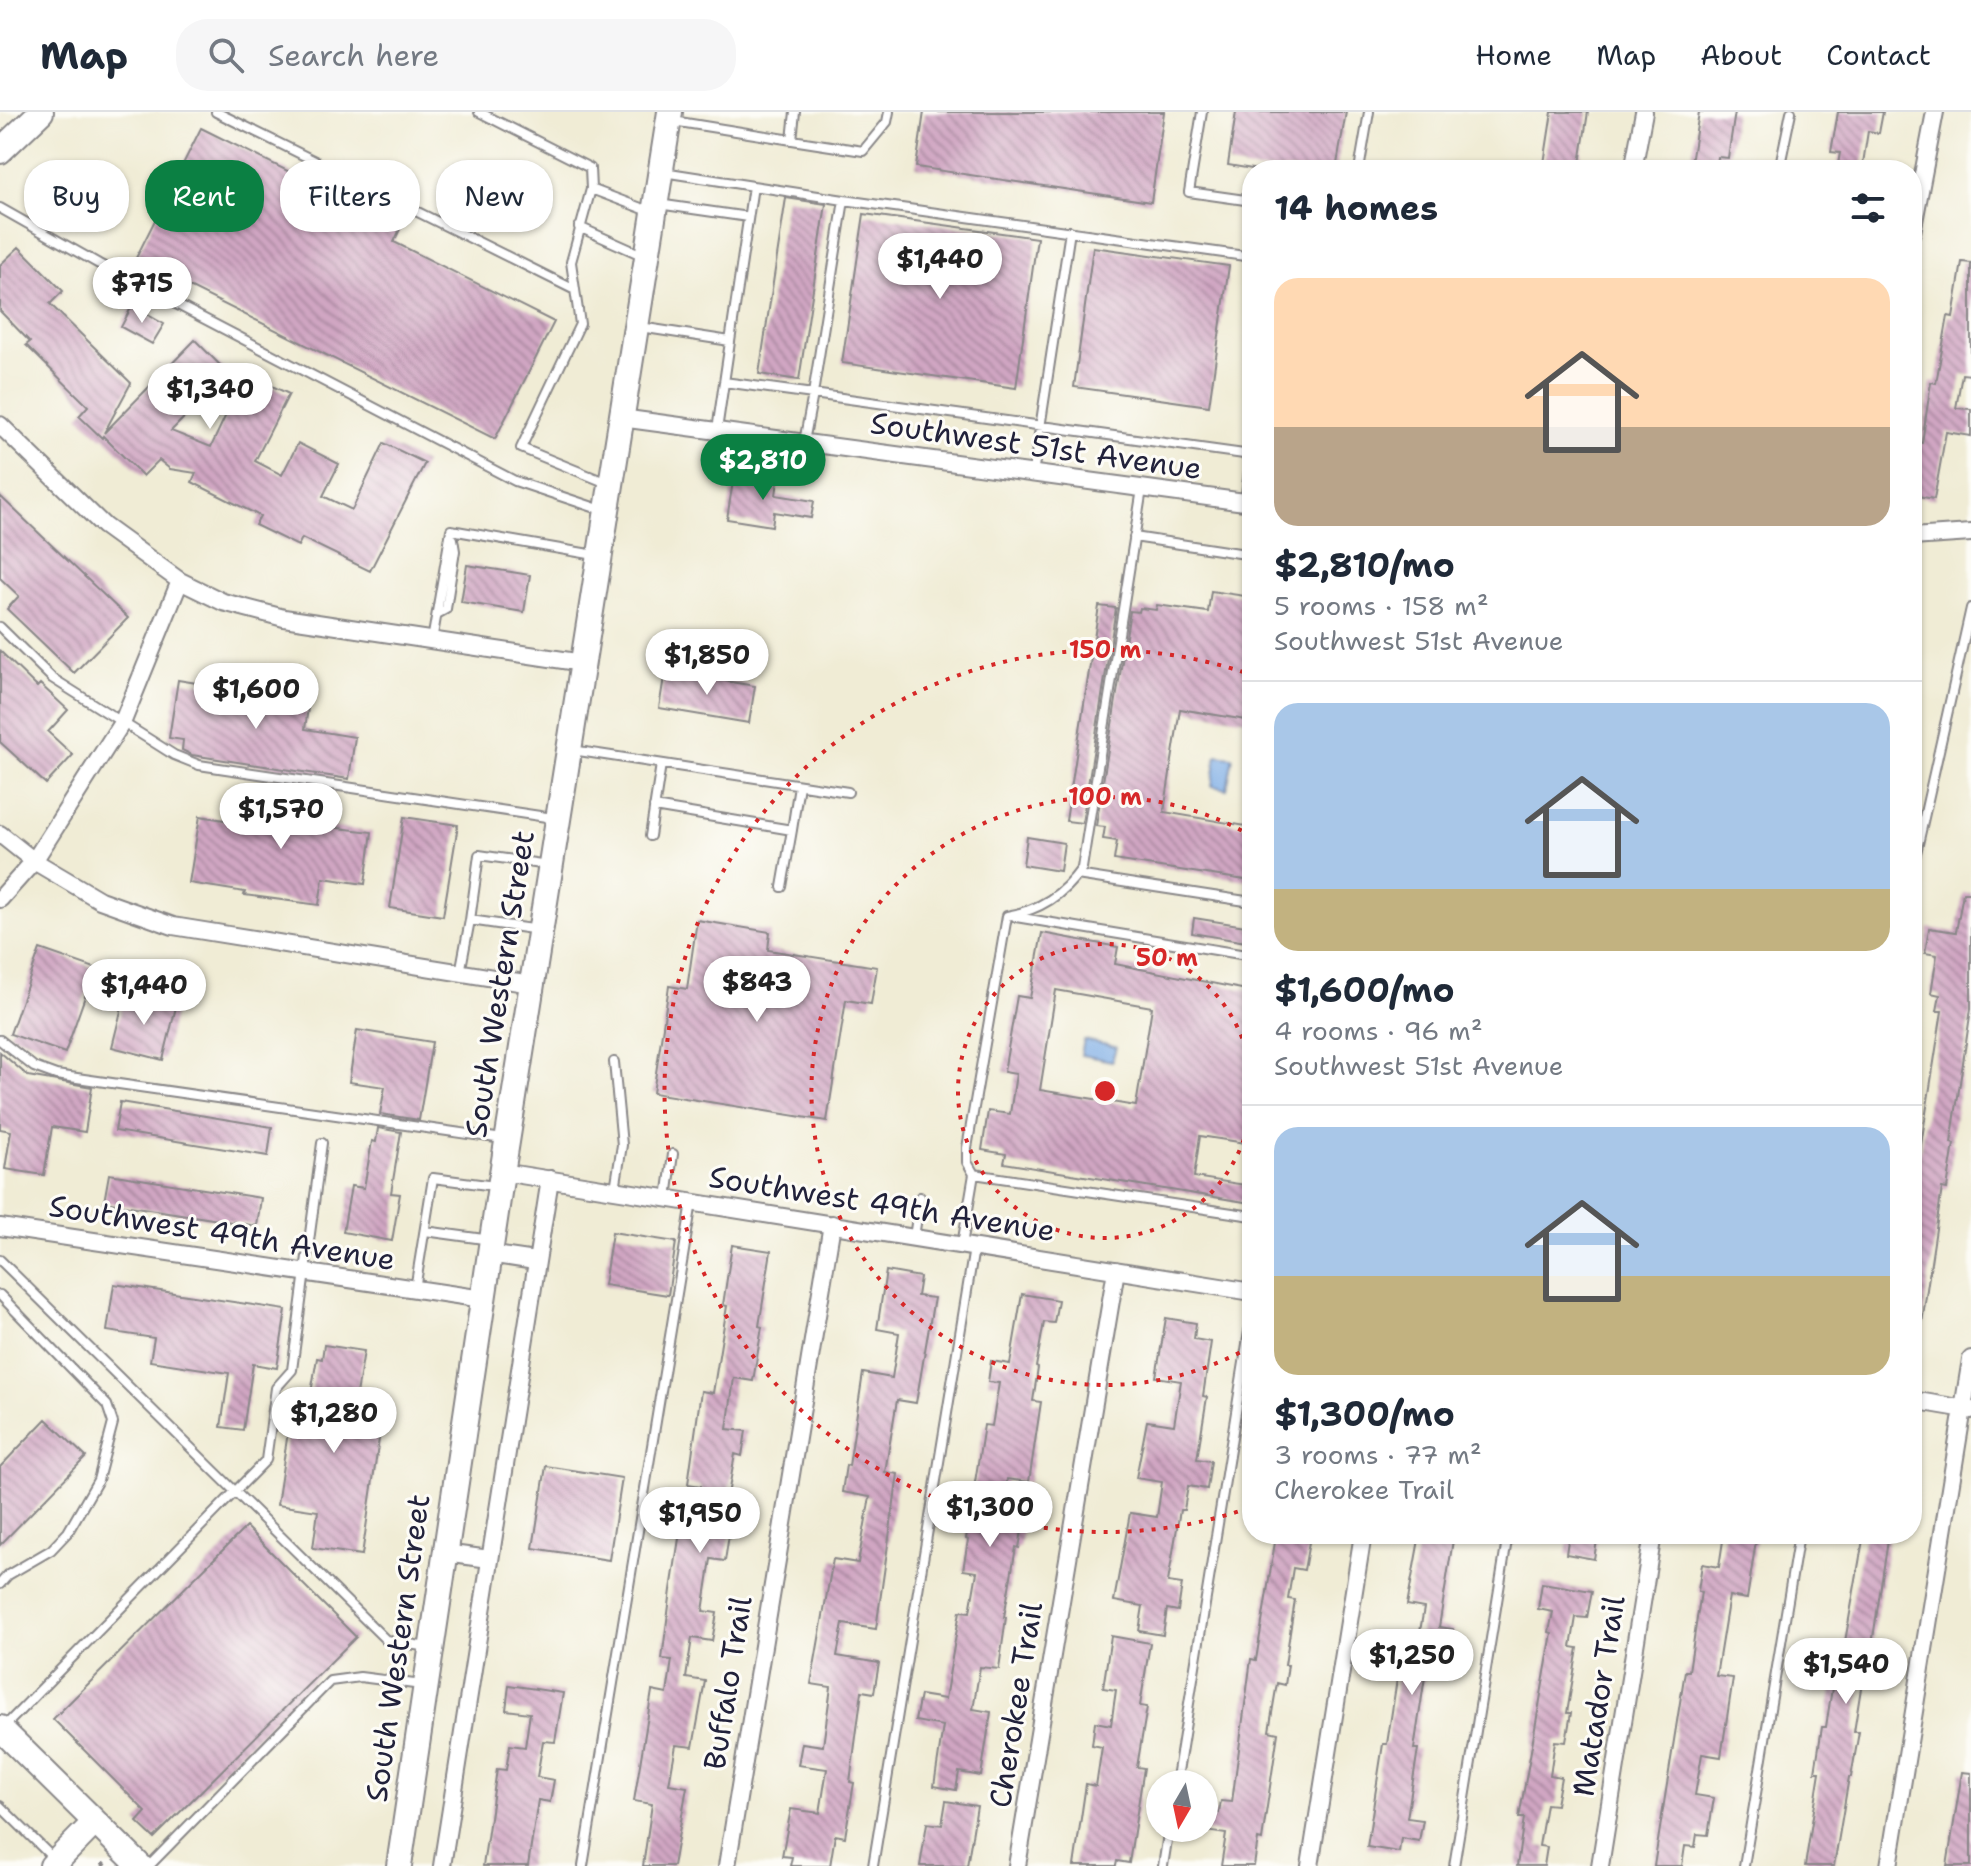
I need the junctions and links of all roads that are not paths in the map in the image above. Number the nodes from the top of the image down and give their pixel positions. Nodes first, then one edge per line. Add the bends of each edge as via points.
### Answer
1 (41, 112) edge
2 (216, 112) edge
3 (479, 112) edge
4 (795, 112) edge
5 (889, 112) edge
6 (1202, 112) edge
7 (1369, 112) edge
8 (1644, 112) edge
9 (1791, 112) edge
10 (1935, 112) edge
11 (669, 116) edge
12 (792, 140) junction
13 (0, 151) edge
14 (1361, 160) edge
15 (1635, 160) edge
16 (1781, 160) edge
17 (660, 171) junction
18 (1922, 180) edge
19 (753, 186) junction
20 (591, 189) junction
21 (844, 200) junction
22 (1242, 200) edge
23 (0, 208) edge
24 (655, 208) junction
25 (748, 217) junction
26 (579, 227) junction
27 (1070, 231) junction
28 (1242, 256) edge
29 (647, 257) junction
30 (575, 290) junction
31 (636, 327) junction
32 (730, 341) junction
33 (724, 382) junction
34 (813, 394) junction
35 (621, 418) junction
36 (0, 425) edge
37 (1039, 425) junction
38 (716, 431) junction
39 (804, 443) junction
40 (1242, 454) edge
41 (1033, 474) junction
42 (611, 485) junction
43 (1142, 489) junction
44 (1242, 502) edge
45 (607, 511) junction
46 (1971, 533) edge
47 (1922, 536) edge
48 (1134, 537) junction
49 (1242, 553) edge
50 (600, 556) junction
51 (180, 581) junction
52 (1971, 608) edge
53 (0, 627) edge
54 (432, 641) junction
55 (583, 663) junction
56 (123, 721) junction
57 (569, 750) junction
58 (661, 764) junction
59 (799, 785) junction
60 (848, 792) dead end
61 (654, 807) junction
62 (558, 819) junction
63 (1922, 826) edge
64 (792, 830) junction
65 (0, 834) edge
66 (650, 836) dead end
67 (34, 861) junction
68 (551, 865) junction
69 (1077, 875) junction
70 (782, 887) dead end
71 (0, 899) edge
72 (1242, 900) edge
73 (1007, 916) junction
74 (470, 920) junction
75 (540, 931) junction
76 (1242, 954) edge
77 (460, 973) junction
78 (531, 984) junction
79 (0, 1040) edge
80 (614, 1062) dead end
81 (507, 1140) junction
82 (322, 1143) dead end
83 (673, 1154) dead end
84 (974, 1174) junction
85 (501, 1179) junction
86 (550, 1179) junction
87 (615, 1189) junction
88 (920, 1197) dead end
89 (667, 1198) junction
90 (692, 1202) junction
91 (1242, 1214) edge
92 (832, 1224) junction
93 (0, 1227) edge
94 (425, 1231) junction
95 (914, 1237) junction
96 (968, 1246) junction
97 (491, 1247) junction
98 (0, 1260) edge
99 (535, 1261) junction
100 (1116, 1270) junction
101 (305, 1274) junction
102 (415, 1290) junction
103 (1242, 1290) edge
104 (0, 1295) edge
105 (483, 1299) junction
106 (1971, 1359) edge
107 (1242, 1375) edge
108 (1922, 1402) edge
109 (1967, 1410) edge
110 (233, 1491) junction
111 (1361, 1544) edge
112 (1506, 1544) edge
113 (1651, 1544) edge
114 (1797, 1544) edge
115 (444, 1553) junction
116 (490, 1559) junction
117 (0, 1584) edge
118 (430, 1647) junction
119 (425, 1686) junction
120 (1, 1729) edge
121 (1178, 1770) edge
122 (0, 1806) edge
123 (95, 1822) junction
124 (1167, 1842) edge
125 (54, 1864) edge
126 (140, 1866) edge
127 (149, 1866) edge
128 (399, 1866) edge
129 (442, 1866) edge
130 (583, 1866) edge
131 (727, 1866) edge
132 (873, 1866) edge
133 (1017, 1866) edge
134 (1163, 1866) edge
135 (1310, 1866) edge
136 (1454, 1866) edge
137 (1600, 1866) edge
138 (1744, 1866) edge
139 (1889, 1866) edge

1 - 13 main road
2 - 30 lane
3 - 20 lane via 590,168
4 - 12 lane
5 - 12 lane via 863,151
6 - 22 lane via 1189,192
7 - 14 lane
8 - 15 street
9 - 16 lane
10 - 18 street
11 - 12 lane
11 - 17 main road, South Western Street
17 - 19 lane
17 - 24 main road, South Western Street
19 - 21 lane
19 - 25 lane
20 - 24 lane
20 - 26 lane
21 - 27 lane
21 - 34 lane
23 - 45 lane via 515,481
24 - 25 lane
24 - 29 main road, South Western Street
25 - 32 lane
26 - 29 lane
26 - 30 lane via 571,262
27 - 28 lane
27 - 37 lane
29 - 31 main road, South Western Street
30 - 42 lane via 580,324 521,448
31 - 32 lane
31 - 35 main road, South Western Street
32 - 33 lane
33 - 34 lane
33 - 38 lane
34 - 37 lane
34 - 39 lane
35 - 38 street, Southwest 51st Avenue
35 - 42 main road, South Western Street
36 - 51 street via 104,526
37 - 40 lane
37 - 41 lane
38 - 39 street, Southwest 51st Avenue
39 - 41 street, Southwest 51st Avenue
41 - 43 street, Southwest 51st Avenue
42 - 45 main road, South Western Street
43 - 44 street, Southwest 51st Avenue
43 - 48 lane
45 - 50 main road, South Western Street
46 - 47 street
48 - 49 lane
48 - 69 lane
50 - 54 lane via 451,530
50 - 55 main road, South Western Street
51 - 54 street via 223,602 284,618
51 - 56 street
52 - 63 lane
53 - 56 lane via 52,678
54 - 55 street
55 - 57 main road, South Western Street
56 - 62 lane via 199,765
56 - 67 street
57 - 58 lane
57 - 62 main road, South Western Street
58 - 59 lane
58 - 61 lane
59 - 60 lane
59 - 64 lane
61 - 64 lane
61 - 66 lane
62 - 68 main road, South Western Street
64 - 70 lane
65 - 67 street
67 - 71 street
67 - 77 street via 100,900 173,926
68 - 74 lane via 479,855
68 - 75 main road, South Western Street
69 - 72 lane
69 - 73 lane via 1045,904
73 - 76 lane
73 - 84 lane via 967,1148
74 - 75 lane
74 - 77 lane
75 - 78 main road, South Western Street
77 - 78 street
78 - 81 main road, South Western Street
79 - 81 lane via 34,1067 56,1075
80 - 87 lane via 622,1145
81 - 85 main road, South Western Street
82 - 101 lane
83 - 89 lane
84 - 91 lane
84 - 96 lane
85 - 86 street, Southwest 49th Avenue
85 - 94 lane via 433,1178
85 - 97 main road, South Western Street
86 - 87 street, Southwest 49th Avenue
86 - 99 street
87 - 89 street, Southwest 49th Avenue
88 - 95 lane
89 - 90 street, Southwest 49th Avenue
90 - 92 street, Southwest 49th Avenue
90 - 130 lane
92 - 95 street, Southwest 49th Avenue
92 - 131 street, Buffalo Trail
93 - 101 street, Southwest 49th Avenue
94 - 97 lane
94 - 102 lane
95 - 96 street, Southwest 49th Avenue
96 - 100 street, Southwest 49th Avenue
96 - 132 lane
97 - 99 street
97 - 105 main road, South Western Street
98 - 110 lane
99 - 116 street
100 - 103 street, Southwest 49th Avenue
100 - 133 street, Cherokee Trail
101 - 102 street, Southwest 49th Avenue
101 - 110 lane via 292,1370 276,1388 266,1460
102 - 105 street, Southwest 49th Avenue
104 - 117 lane via 107,1405 113,1423 98,1480 68,1532
105 - 115 main road, South Western Street
106 - 109 street
107 - 121 lane
108 - 109 street
109 - 139 street
110 - 118 lane via 386,1640
110 - 120 lane
111 - 135 street
112 - 136 lane
113 - 137 street, Matador Trail
114 - 138 lane
115 - 116 street
115 - 118 main road, South Western Street
116 - 129 street
118 - 119 main road, South Western Street
119 - 127 lane via 360,1677 330,1681
119 - 128 main road, South Western Street
120 - 123 main road
122 - 125 lane
123 - 125 main road
123 - 126 main road
124 - 134 lane

